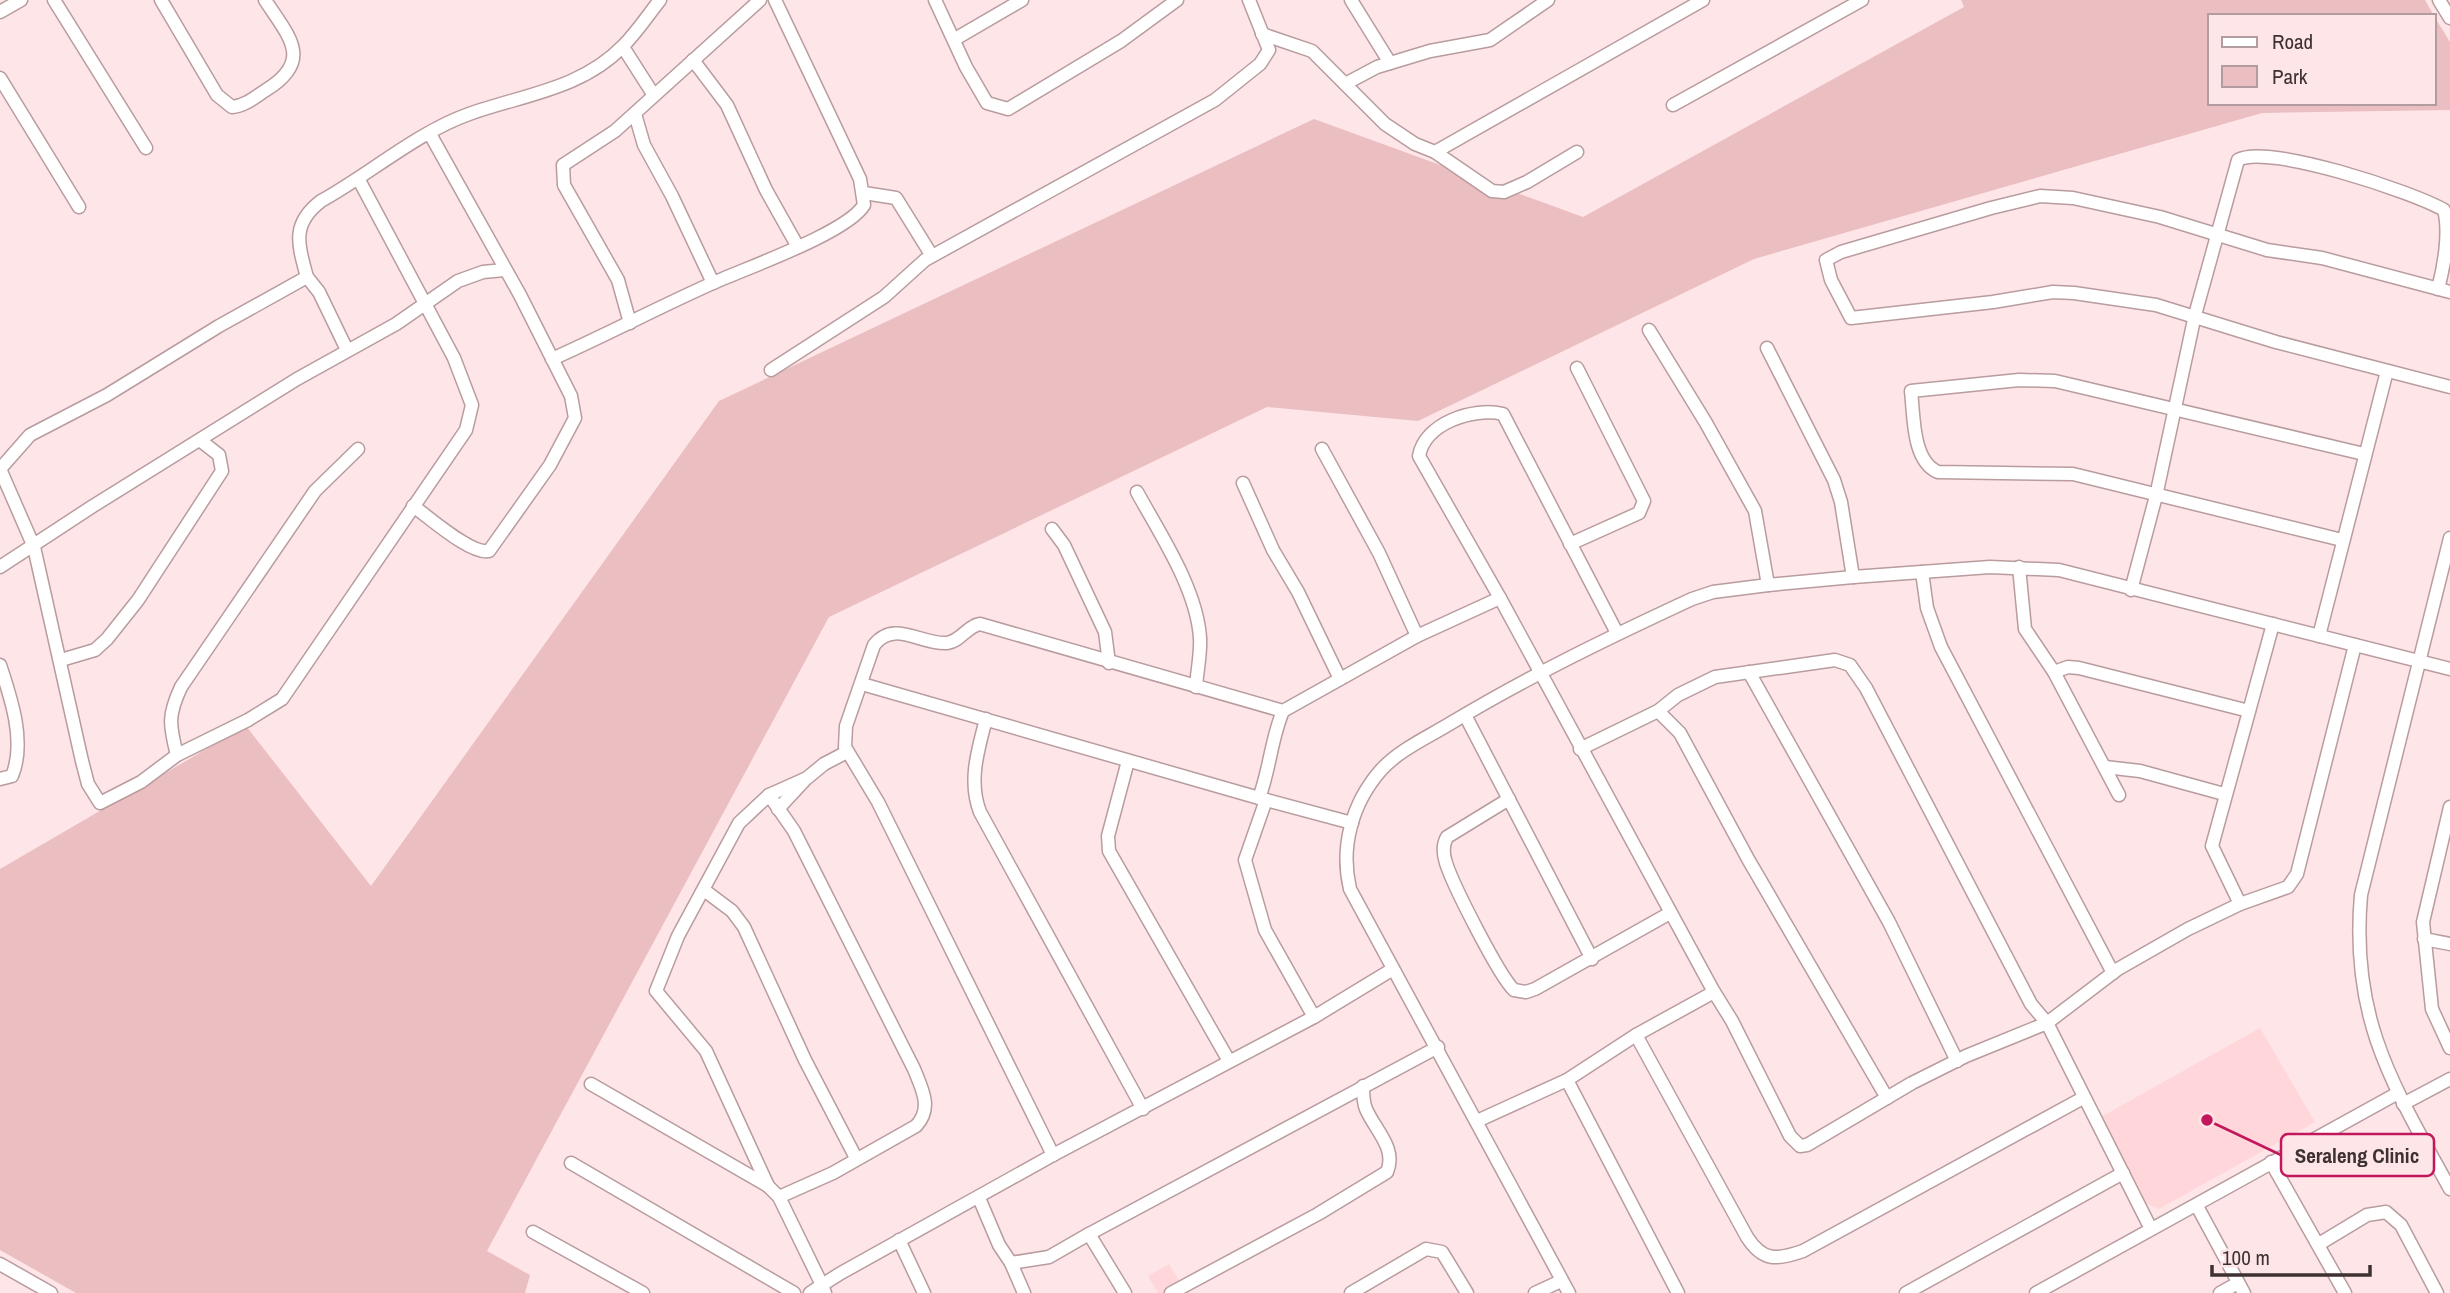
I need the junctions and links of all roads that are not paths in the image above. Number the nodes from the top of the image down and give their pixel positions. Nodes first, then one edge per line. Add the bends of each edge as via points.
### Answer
1 (22, 0) edge
2 (54, 0) edge
3 (161, 0) edge
4 (265, 0) edge
5 (660, 0) edge
6 (760, 0) edge
7 (775, 0) edge
8 (935, 0) edge
9 (1022, 0) edge
10 (1177, 0) edge
11 (1249, 0) edge
12 (1350, 0) edge
13 (1548, 0) edge
14 (1703, 0) edge
15 (1861, 0) edge
16 (2439, 0) edge
17 (0, 12) edge
18 (2450, 18) edge
19 (1262, 34) junction
20 (955, 39) junction
21 (623, 47) junction
22 (693, 60) junction
23 (1390, 63) junction
24 (0, 78) edge
25 (1345, 84) junction
26 (653, 94) junction
27 (1673, 105) dead end
28 (635, 114) junction
29 (429, 134) junction
30 (146, 148) dead end
31 (1435, 152) junction
32 (1577, 152) dead end
33 (359, 180) junction
34 (864, 193) junction
35 (79, 207) dead end
36 (2219, 233) junction
37 (798, 247) junction
38 (932, 256) junction
39 (504, 270) junction
40 (307, 277) junction
41 (713, 283) junction
42 (2444, 291) edge
43 (422, 303) junction
44 (2195, 315) junction
45 (630, 323) junction
46 (1648, 330) dead end
47 (1767, 348) dead end
48 (347, 350) junction
49 (552, 359) junction
50 (1577, 368) dead end
51 (771, 370) dead end
52 (2387, 371) junction
53 (2450, 387) edge
54 (2175, 412) junction
55 (201, 440) junction
56 (358, 449) dead end
57 (1322, 449) dead end
58 (2364, 454) junction
59 (0, 469) edge
60 (1243, 483) dead end
61 (1137, 492) dead end
62 (2156, 496) junction
63 (413, 506) junction
64 (1052, 529) dead end
65 (2450, 538) edge
66 (2342, 540) junction
67 (1570, 544) junction
68 (34, 547) junction
69 (0, 567) edge
70 (2019, 567) junction
71 (1922, 572) junction
72 (1853, 577) junction
73 (1768, 585) junction
74 (2131, 590) junction
75 (1500, 598) junction
76 (2273, 624) junction
77 (1617, 633) junction
78 (1417, 636) junction
79 (2319, 636) junction
80 (2356, 645) junction
81 (61, 660) junction
82 (2418, 660) junction
83 (1109, 663) junction
84 (0, 665) edge
85 (2450, 669) edge
86 (1538, 672) junction
87 (1749, 672) junction
88 (2053, 672) junction
89 (1340, 680) junction
90 (862, 684) junction
91 (1196, 687) junction
92 (1283, 711) junction
93 (1658, 711) junction
94 (2249, 711) junction
95 (1465, 715) junction
96 (986, 719) junction
97 (1580, 749) junction
98 (847, 752) junction
99 (177, 755) junction
100 (1128, 761) junction
101 (2105, 767) junction
102 (807, 778) junction
103 (0, 779) edge
104 (2224, 794) junction
105 (769, 795) junction
106 (2119, 795) dead end
107 (1263, 799) junction
108 (1509, 799) junction
109 (2450, 807) edge
110 (778, 809) junction
111 (1352, 823) junction
112 (2445, 848) edge
113 (704, 890) junction
114 (2240, 904) junction
115 (1670, 913) junction
116 (2424, 939) junction
117 (2450, 944) edge
118 (1592, 959) junction
119 (1393, 969) junction
120 (2113, 973) junction
121 (1714, 992) junction
122 (1314, 1017) junction
123 (2047, 1023) junction
124 (1636, 1035) junction
125 (1438, 1046) junction
126 (2450, 1048) edge
127 (1229, 1061) junction
128 (1957, 1061) junction
129 (2450, 1079) edge
130 (1567, 1080) junction
131 (591, 1084) dead end
132 (1363, 1086) junction
133 (1887, 1098) junction
134 (2083, 1098) junction
135 (2401, 1099) junction
136 (1143, 1109) junction
137 (1477, 1121) junction
138 (1053, 1155) junction
139 (856, 1158) junction
140 (2271, 1162) junction
141 (571, 1163) dead end
142 (2123, 1173) junction
143 (768, 1186) junction
144 (2450, 1189) edge
145 (779, 1197) junction
146 (979, 1198) junction
147 (2197, 1206) junction
148 (2151, 1229) junction
149 (533, 1232) dead end
150 (1088, 1234) junction
151 (899, 1240) junction
152 (2319, 1244) junction
153 (1011, 1263) junction
154 (0, 1264) edge
155 (1561, 1281) junction
156 (2241, 1288) edge
157 (824, 1289) edge
158 (2043, 1291) edge
159 (51, 1293) edge
160 (643, 1293) edge
161 (794, 1293) edge
162 (810, 1293) edge
163 (924, 1293) edge
164 (1024, 1293) edge
165 (1125, 1293) edge
166 (1171, 1293) edge
167 (1351, 1293) edge
168 (1467, 1293) edge
169 (1535, 1293) edge
170 (1569, 1293) edge
171 (1678, 1293) edge
172 (1906, 1293) edge
173 (2220, 1293) edge
174 (2345, 1293) edge
175 (2438, 1293) edge

1 - 17 street
2 - 30 street
3 - 4 street via 217,95 232,107 276,85 294,65 289,37
5 - 21 street
6 - 22 street
7 - 34 street
8 - 20 street
9 - 20 street
10 - 20 street via 1121,41 1008,109 987,103
11 - 19 street
12 - 23 street
13 - 23 street via 1490,40
14 - 31 street
15 - 27 street
16 - 18 street
19 - 25 street via 1312,51
19 - 38 street via 1269,50 1260,64 1215,100
21 - 26 street
21 - 29 street via 575,81 468,114
22 - 26 street
22 - 37 street via 727,105
23 - 25 street
24 - 35 street
25 - 31 street via 1385,124
26 - 28 street
28 - 41 street via 643,145
28 - 45 street via 564,166 564,185 618,280
29 - 33 street
29 - 39 street
31 - 32 street via 1492,191 1504,192
33 - 40 street via 321,201 301,221 299,241
33 - 43 street
34 - 37 street via 860,212
34 - 38 street via 896,198
36 - 42 street via 2267,250 2322,258
36 - 42 street via 2238,159 2279,155 2382,185 2444,210
36 - 44 street
36 - 44 street via 2073,198 2040,197 1950,218 1826,260 1851,317 2053,292 2157,305
37 - 41 street
38 - 51 street via 884,297
39 - 43 street via 458,281
39 - 49 street
40 - 48 street
40 - 59 street via 30,435
41 - 45 street
43 - 48 street via 396,324
43 - 63 street via 454,358 472,414 466,430
44 - 52 street
44 - 54 street
45 - 49 street
46 - 73 street via 1755,511
47 - 72 street via 1834,480
48 - 55 street
49 - 63 street via 571,396 572,428 491,550 470,547
50 - 67 street via 1644,501 1639,513
52 - 53 street
52 - 58 street
54 - 58 street
54 - 62 street
54 - 62 street via 2055,381 1911,391 1927,468 1938,472 2073,474
55 - 68 street
55 - 81 street via 219,455 222,471 138,600 107,639 95,650
56 - 99 street via 315,491 181,687 170,718
57 - 78 street via 1380,554
58 - 66 street
59 - 68 street
60 - 89 street
61 - 91 street via 1172,555 1198,618
62 - 66 street
62 - 74 street
63 - 99 street via 292,689 248,720
64 - 83 street via 1064,545 1104,632
65 - 82 street
66 - 79 street
67 - 75 street via 1503,414 1479,414 1441,425 1427,436 1419,456
67 - 77 street
68 - 69 street
68 - 81 street
70 - 71 street
70 - 74 street via 2059,570
70 - 88 street via 2025,629
71 - 72 street
71 - 120 street via 1927,608 1941,646
72 - 73 street
73 - 77 street via 1692,598
74 - 76 street
75 - 78 street
75 - 86 street
76 - 79 street
76 - 94 street
77 - 86 street
78 - 89 street
79 - 80 street
80 - 82 street
80 - 114 street via 2297,874 2288,887
81 - 99 street via 85,772 100,803 141,782
82 - 85 street
82 - 135 street via 2361,895 2358,930 2365,1008
83 - 90 street via 976,624 945,643 893,632 880,637 868,656
83 - 91 street
84 - 103 street via 15,716 16,759 12,776
86 - 95 street
86 - 97 street
87 - 93 street via 1715,677
87 - 123 street via 1835,660 1850,665 2031,1003
87 - 128 street via 1889,922
88 - 94 street via 2080,668
88 - 101 street
89 - 92 street
90 - 96 street
90 - 98 street via 846,726
91 - 92 street
92 - 107 street
93 - 97 street
93 - 133 street via 1680,733
94 - 104 street
95 - 108 street
95 - 111 street via 1383,768 1369,785
96 - 100 street
96 - 136 street via 974,776 980,812
97 - 115 street
98 - 102 street
98 - 138 street via 878,802
100 - 107 street
100 - 127 street via 1108,836 1109,851
101 - 104 street via 2140,771
101 - 106 street
102 - 105 street
102 - 110 street
104 - 114 street via 2212,846
105 - 110 street
105 - 113 street via 739,822
107 - 111 street
107 - 122 street via 1246,850 1250,886 1265,930
108 - 118 street
108 - 118 street via 1447,837 1443,847 1447,866 1484,940 1510,986 1519,992 1535,989
109 - 112 street
110 - 139 street via 794,831 926,1101 923,1119 916,1126
111 - 119 street via 1345,859 1350,889
112 - 116 street via 2425,905
113 - 139 street via 732,911 744,927 804,1060
113 - 143 street via 678,936 656,991 706,1051
114 - 120 street
115 - 118 street
115 - 121 street
116 - 117 street
116 - 126 street via 2432,1009
119 - 122 street
119 - 125 street
120 - 123 street
121 - 124 street
121 - 133 street via 1800,1146 1815,1143
122 - 127 street
123 - 128 street
123 - 134 street
124 - 130 street
124 - 134 street via 1754,1249 1770,1258 1803,1251
125 - 132 street
125 - 137 street
127 - 136 street
128 - 133 street
129 - 135 street
130 - 137 street
130 - 171 street
131 - 143 street
132 - 150 street
132 - 166 street via 1366,1108 1388,1148 1387,1172
134 - 142 street
135 - 140 street
135 - 144 street
136 - 138 street
137 - 155 street
138 - 146 street
139 - 145 street
140 - 147 street
140 - 152 street
141 - 161 street
142 - 148 street
142 - 172 street
143 - 145 street
145 - 157 street
146 - 151 street
146 - 153 street
147 - 148 street
147 - 156 street
148 - 158 street
149 - 160 street
150 - 153 street via 1049,1257
150 - 165 street
151 - 157 street
151 - 163 street
152 - 174 street
152 - 175 street via 2367,1215 2386,1212 2401,1225
153 - 164 street
154 - 159 street
155 - 169 street
155 - 170 street
156 - 173 street
157 - 162 street
167 - 168 street via 1419,1250 1432,1249 1451,1262

